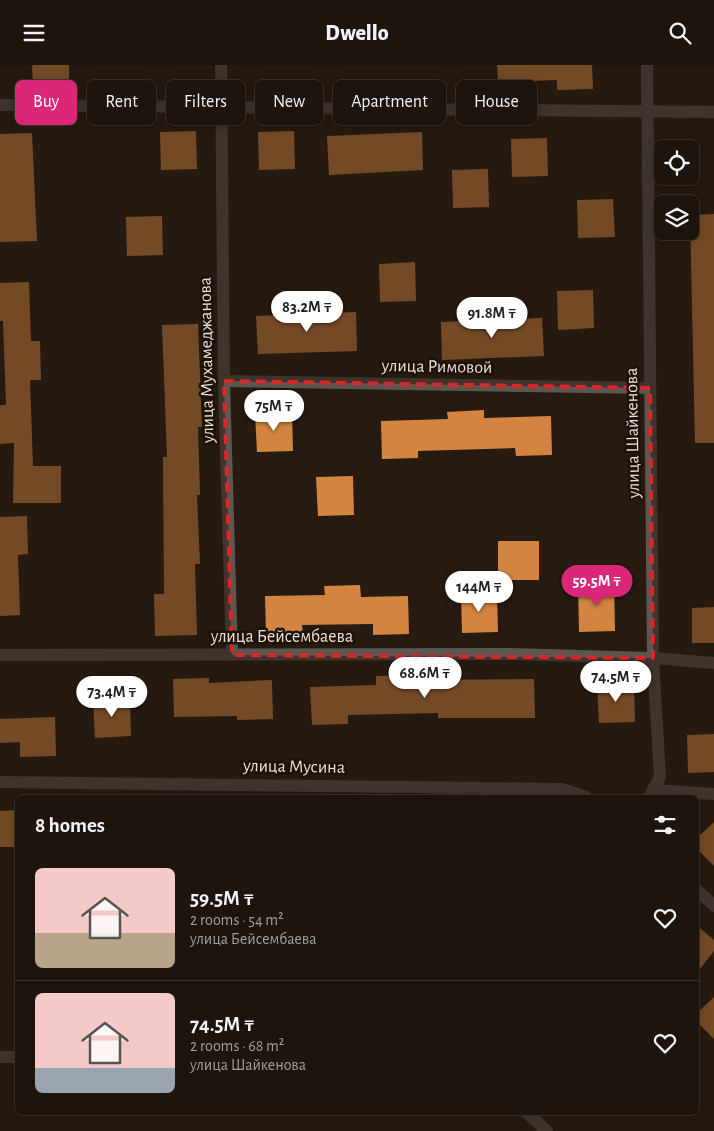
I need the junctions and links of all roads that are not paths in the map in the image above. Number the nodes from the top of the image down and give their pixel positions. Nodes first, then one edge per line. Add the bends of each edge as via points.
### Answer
1 (221, 65) edge
2 (647, 65) edge
3 (221, 80) edge
4 (0, 105) edge
5 (166, 107) edge
6 (245, 107) edge
7 (647, 111) junction
8 (714, 112) edge
9 (221, 125) edge
10 (224, 381) junction
11 (650, 388) junction
12 (0, 655) edge
13 (232, 655) junction
14 (653, 658) junction
15 (714, 663) edge
16 (0, 782) edge
17 (651, 794) edge
18 (714, 794) edge
19 (580, 795) edge
20 (699, 892) edge
21 (714, 906) edge
22 (0, 1057) edge
23 (15, 1057) edge
24 (529, 1115) edge
25 (547, 1131) edge

1 - 3 street, улица Мухамеджанова
2 - 7 street, улица Шайкенова
4 - 5 street
6 - 7 street
7 - 8 street
7 - 11 street, улица Шайкенова
9 - 10 street, улица Мухамеджанова
10 - 11 street, улица Римовой
10 - 13 street, улица Мухамеджанова
11 - 14 street, улица Шайкенова
12 - 13 street, улица Бейсембаева
13 - 14 street, улица Бейсембаева via 509,654
14 - 15 street, улица Бейсембаева
14 - 17 street, улица Шайкенова via 660,777
16 - 19 street, улица Мусина via 562,789
17 - 18 street
20 - 21 street
22 - 23 street
24 - 25 street

